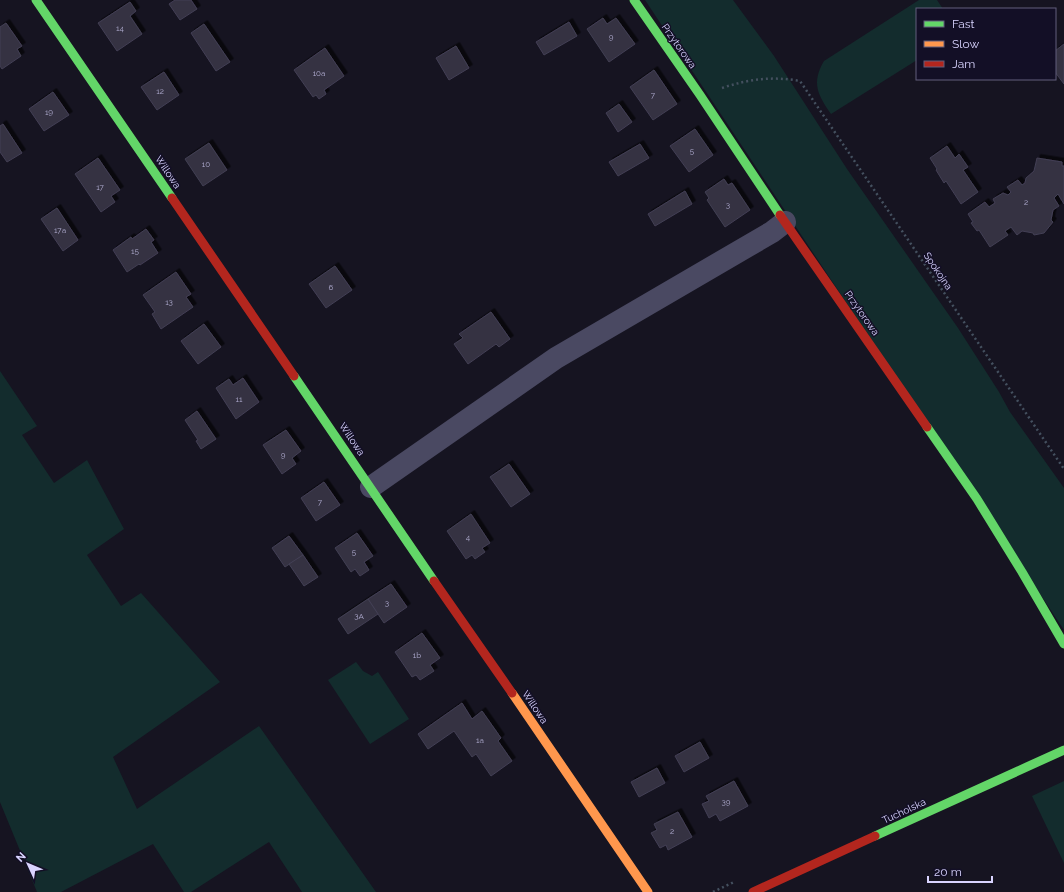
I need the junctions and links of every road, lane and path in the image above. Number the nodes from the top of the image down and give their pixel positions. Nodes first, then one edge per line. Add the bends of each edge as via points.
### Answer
1 (36, 0) edge
2 (634, 0) edge
3 (700, 95) junction
4 (785, 222) junction
5 (1064, 469) edge
6 (371, 487) junction
7 (1064, 644) edge
8 (1064, 750) edge
9 (648, 892) edge
10 (753, 892) edge

1 - 6 street, Willowa
2 - 3 street, Przytorowa
3 - 4 street, Przytorowa
3 - 5 path, Spokojna via 757,79 779,78 800,81
4 - 6 street via 556,358
4 - 7 street, Przytorowa via 977,499
6 - 9 street, Willowa
8 - 10 street, Tucholska

